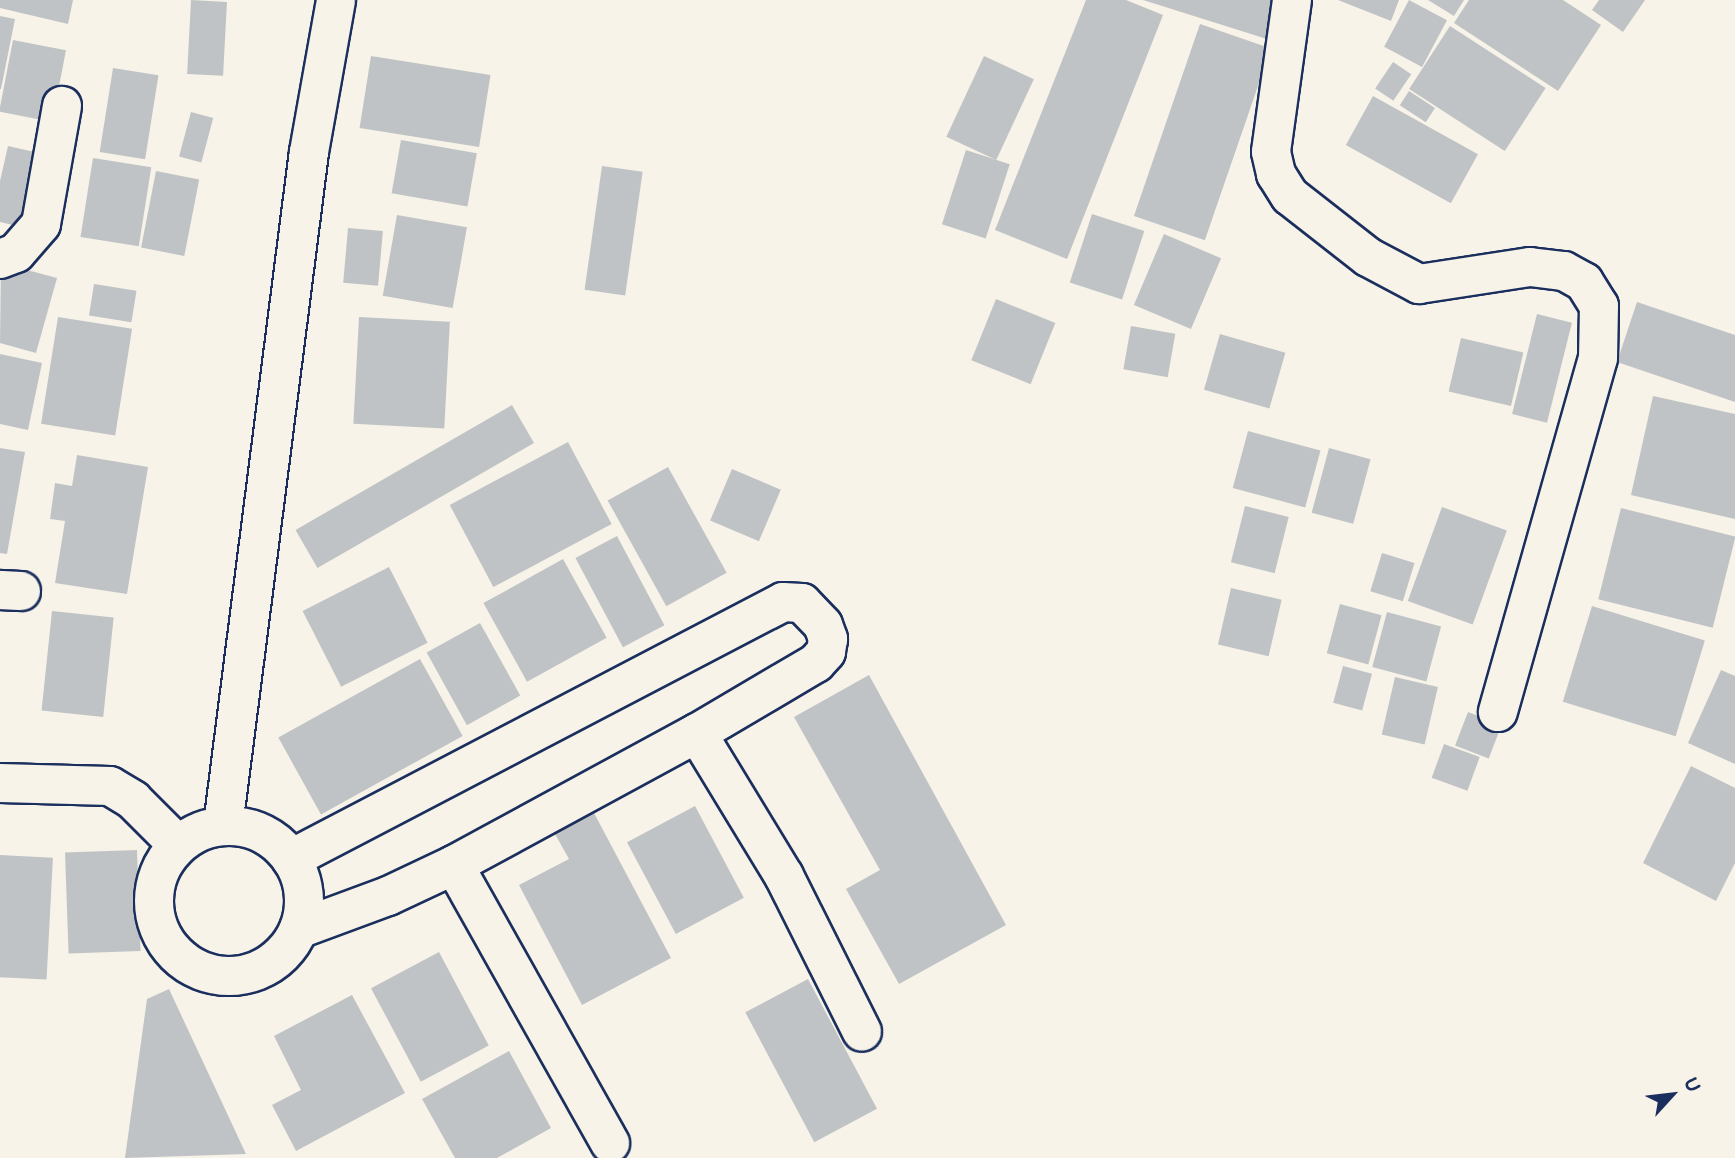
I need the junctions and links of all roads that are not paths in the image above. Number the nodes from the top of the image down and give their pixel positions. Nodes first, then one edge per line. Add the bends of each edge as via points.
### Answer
1 (336, 0) edge
2 (1292, 0) edge
3 (62, 106) dead end
4 (0, 259) edge
5 (1498, 712) dead end
6 (697, 733) junction
7 (0, 783) edge
8 (223, 826) junction
9 (178, 845) junction
10 (292, 859) junction
11 (454, 865) junction
12 (299, 929) junction
13 (862, 1032) dead end
14 (610, 1143) dead end

1 - 8 street via 309,152
2 - 5 street via 1271,152 1276,174 1298,204 1368,257 1419,284 1530,267 1564,271 1584,282 1600,306 1598,358
3 - 4 street via 41,224 16,253
6 - 10 street via 816,663 826,652 828,639 816,614 803,603 783,601
6 - 11 street
6 - 13 street via 784,876
7 - 9 street via 110,786 133,800
8 - 9 street via 199,832
8 - 10 street via 261,833
9 - 12 street via 155,888 155,912 162,936 197,970 221,976 246,975 268,966 287,950
10 - 12 street via 305,901
11 - 12 street
11 - 14 street

